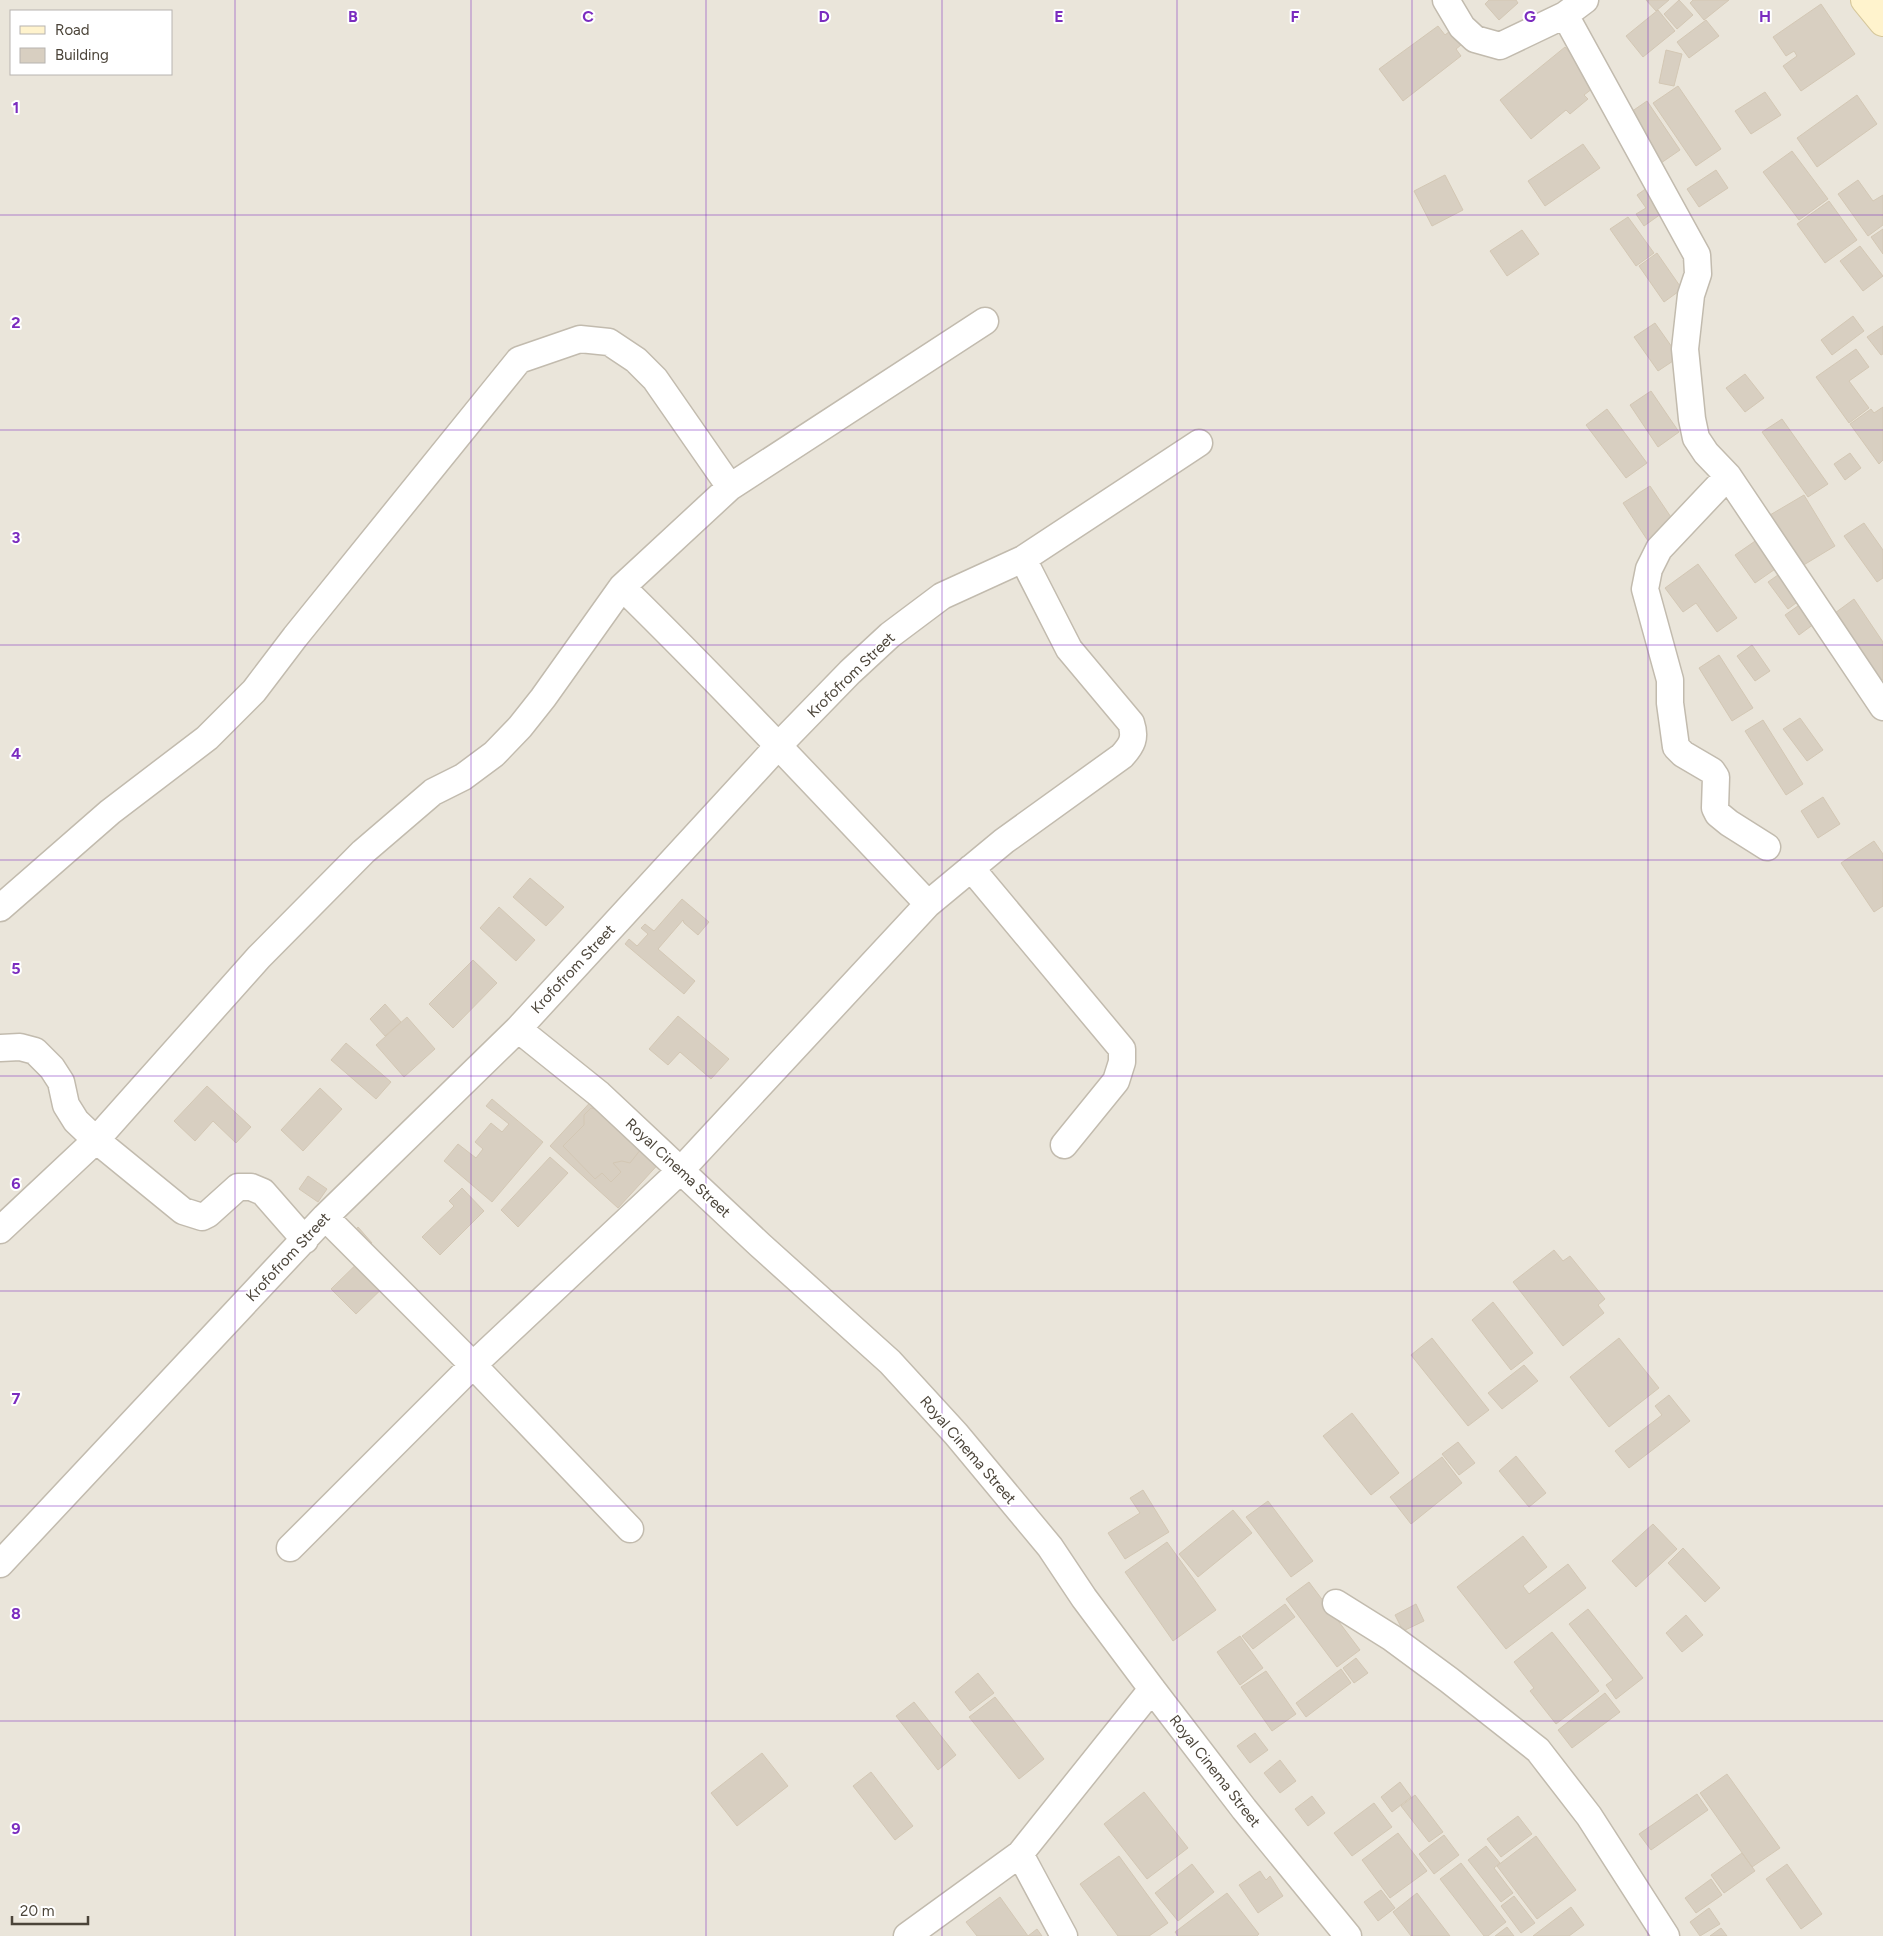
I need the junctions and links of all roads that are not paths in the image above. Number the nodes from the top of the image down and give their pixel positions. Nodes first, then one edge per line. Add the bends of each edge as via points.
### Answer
1 (1446, 0) edge
2 (1865, 0) edge
3 (1575, 8) edge
4 (1883, 22) edge
5 (985, 321) dead end
6 (1199, 443) dead end
7 (1728, 476) junction
8 (730, 487) junction
9 (1022, 559) junction
10 (622, 587) junction
11 (1883, 706) edge
12 (779, 745) junction
13 (1767, 847) dead end
14 (971, 868) junction
15 (928, 904) junction
16 (0, 908) edge
17 (518, 1029) junction
18 (0, 1048) edge
19 (96, 1140) junction
20 (1064, 1145) dead end
21 (680, 1171) junction
22 (325, 1217) junction
23 (0, 1230) edge
24 (305, 1240) junction
25 (472, 1365) junction
26 (630, 1529) dead end
27 (290, 1548) dead end
28 (0, 1564) edge
29 (1336, 1603) dead end
30 (1152, 1689) junction
31 (1020, 1854) junction
32 (907, 1936) edge
33 (1064, 1936) edge
34 (1348, 1936) edge
35 (1666, 1936) edge

1 - 3 street via 1462,27 1475,39 1500,46
2 - 4 main road
3 - 7 street via 1697,255 1698,274 1691,294 1685,349 1692,419 1696,438
5 - 8 street
6 - 9 street, Krofofrom Street
7 - 11 street
7 - 13 street via 1659,549 1649,569 1645,589 1670,680 1676,747 1716,777 1715,808 1718,814
8 - 10 street
8 - 16 street via 655,379 636,360 609,342 580,339 519,360 254,691 207,738 110,812
9 - 12 street, Krofofrom Street via 942,596 890,635
9 - 14 street via 1069,649 1131,723 1133,744 1122,756
10 - 12 street
10 - 19 street via 520,727 494,754 463,777 433,792 363,852 259,957
12 - 15 street
12 - 17 street, Krofofrom Street
14 - 15 street
14 - 20 street via 1122,1049 1116,1081
15 - 21 street
17 - 21 street, Royal Cinema Street via 600,1094
17 - 22 street, Krofofrom Street
18 - 19 street via 20,1047 35,1051 61,1082 66,1105 76,1121
19 - 23 street
19 - 24 street via 183,1211 202,1217 238,1187 251,1187 262,1192
21 - 25 street
21 - 30 street, Royal Cinema Street via 890,1362 956,1434 1050,1547
22 - 24 street, Krofofrom Street
22 - 25 street
24 - 28 street, Krofofrom Street
25 - 26 street
25 - 27 street
29 - 35 street via 1392,1638 1538,1750 1589,1816
30 - 31 street
30 - 34 street, Royal Cinema Street
31 - 32 street
31 - 33 street

